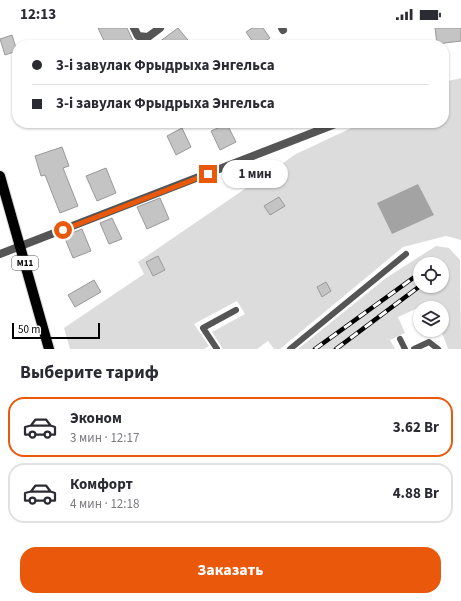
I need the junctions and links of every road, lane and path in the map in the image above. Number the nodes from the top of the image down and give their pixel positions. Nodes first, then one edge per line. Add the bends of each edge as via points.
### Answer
1 (134, 28) edge
2 (160, 28) edge
3 (325, 128) edge
4 (0, 176) edge
5 (20, 246) junction
6 (0, 254) edge
7 (406, 254) dead end
8 (236, 310) dead end
9 (400, 339) dead end
10 (49, 349) edge
11 (217, 349) edge
12 (290, 349) edge
13 (405, 349) edge
14 (414, 349) edge
15 (438, 349) edge

1 - 2 street via 138,36 148,38
3 - 5 street
4 - 5 main road, М11
5 - 6 street
5 - 10 main road, М11
7 - 12 lane
8 - 11 lane via 203,328
9 - 13 lane
14 - 15 lane via 429,342

